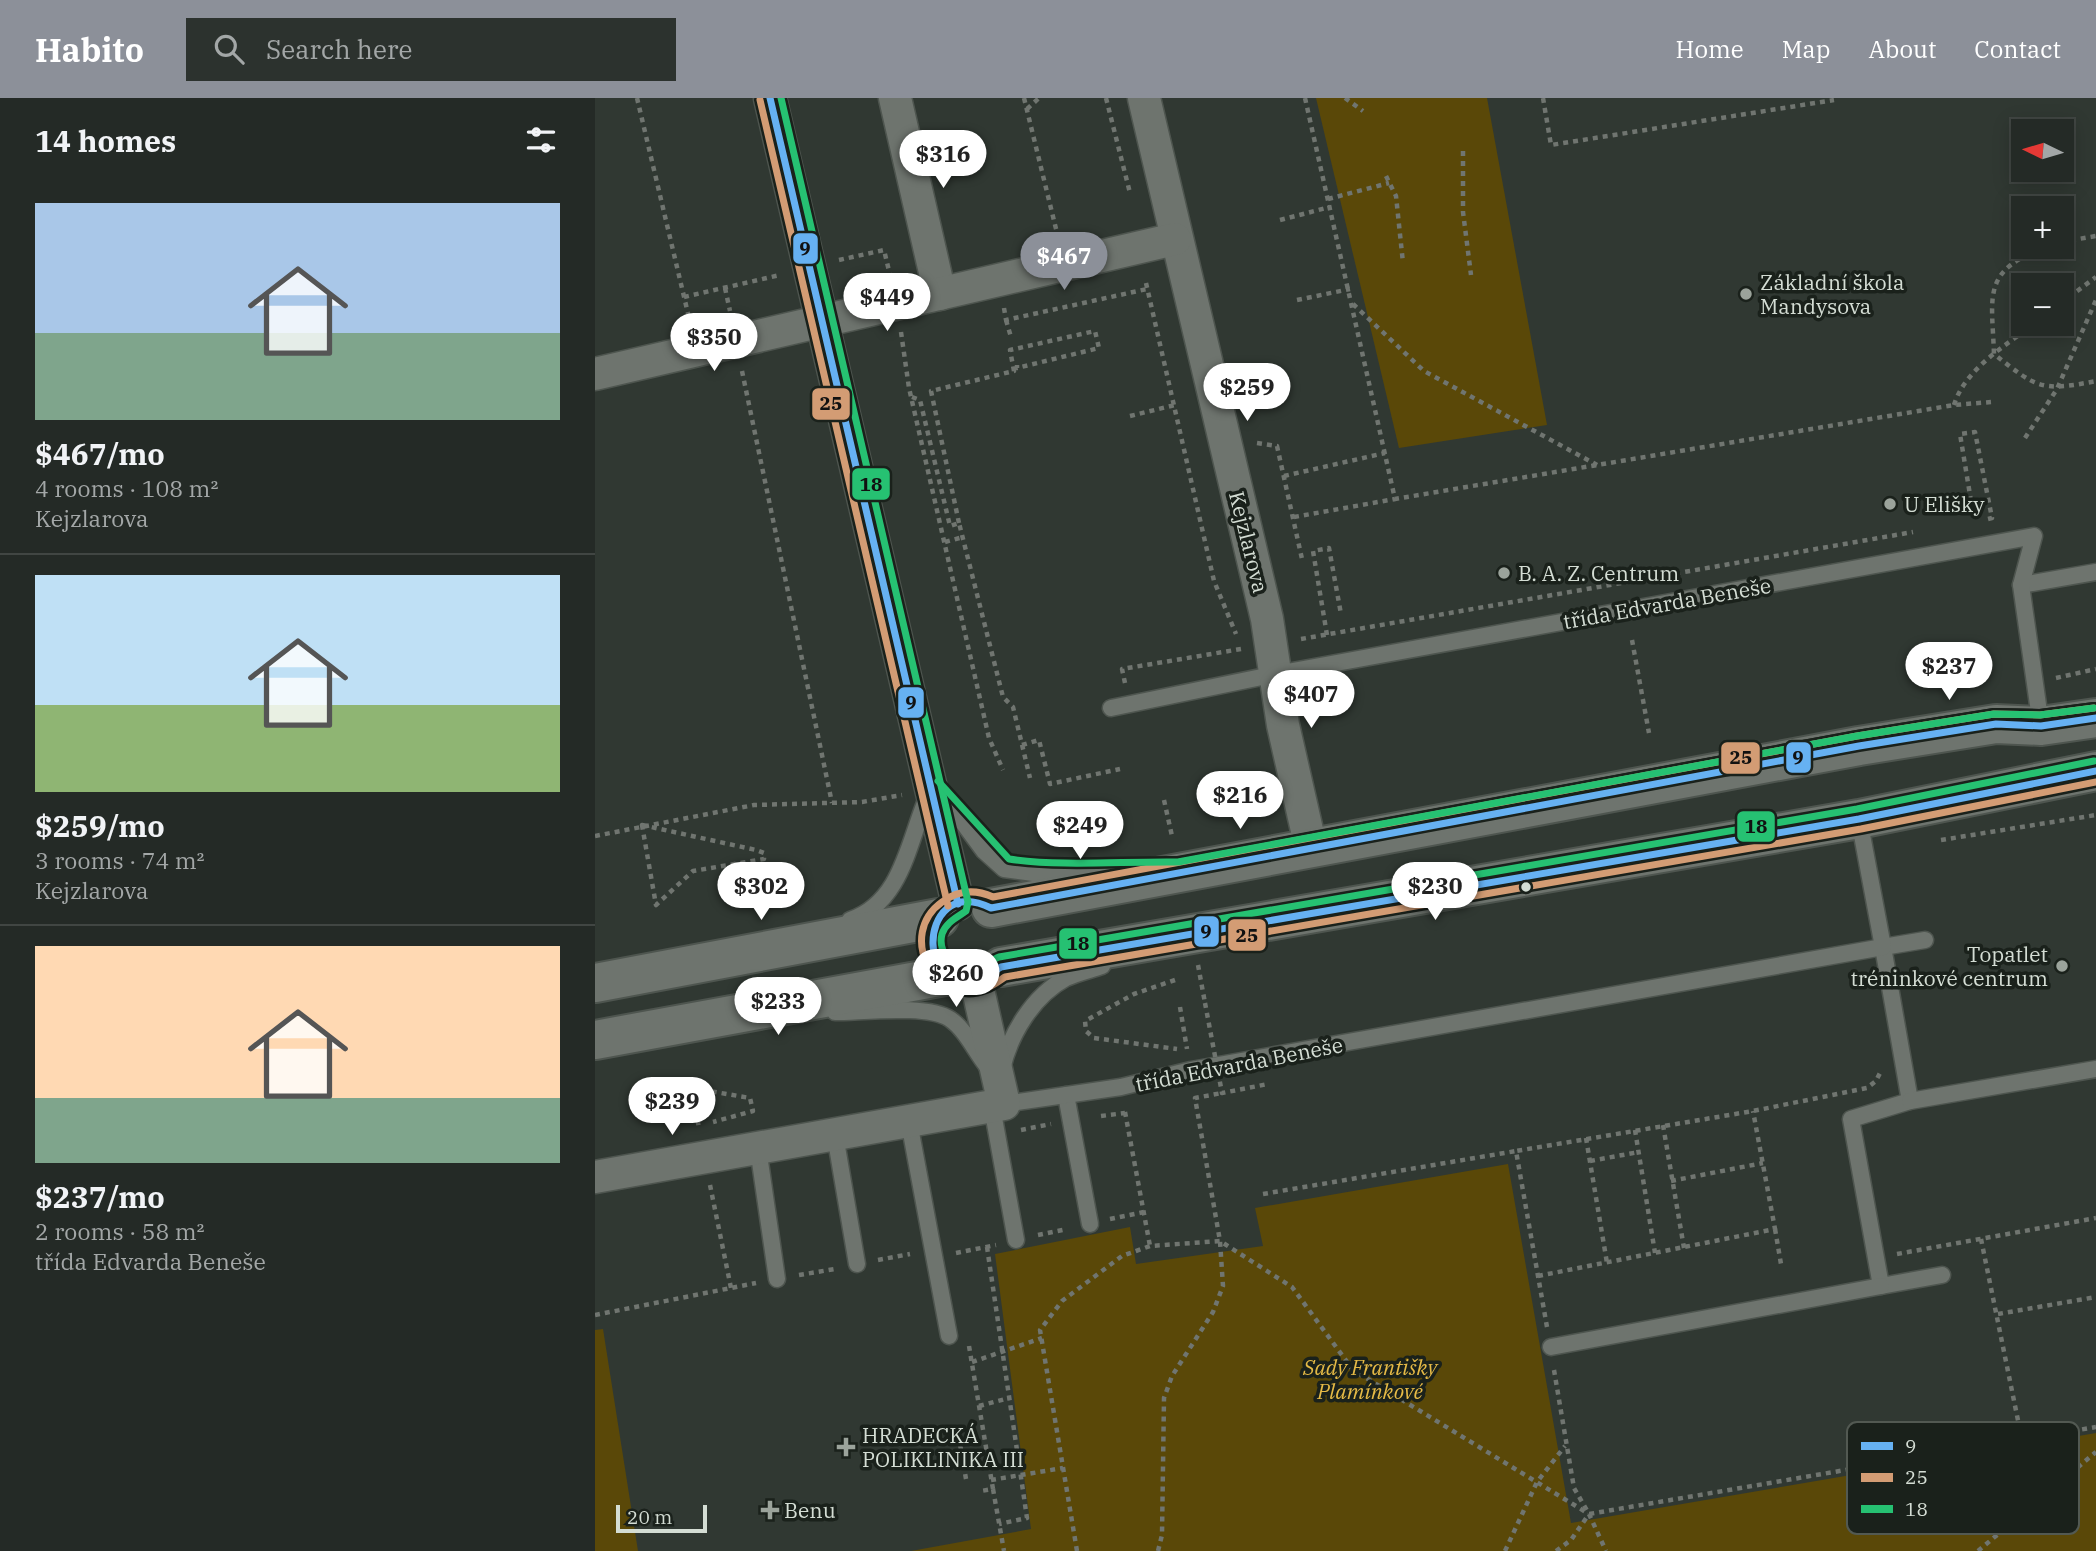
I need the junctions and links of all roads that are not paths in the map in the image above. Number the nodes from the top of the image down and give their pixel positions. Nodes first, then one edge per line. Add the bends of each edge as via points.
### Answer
1 (770, 98) edge
2 (895, 98) edge
3 (1144, 98) edge
4 (1175, 239) junction
5 (940, 294) junction
6 (822, 321) junction
7 (595, 374) edge
8 (2096, 572) edge
9 (2021, 585) junction
10 (1276, 674) junction
11 (1111, 708) dead end
12 (2096, 718) edge
13 (2041, 726) junction
14 (2096, 771) edge
15 (931, 789) junction
16 (1859, 819) junction
17 (1311, 848) junction
18 (1176, 855) junction
19 (962, 910) junction
20 (1192, 934) junction
21 (1925, 940) dead end
22 (1883, 947) junction
23 (770, 950) junction
24 (976, 974) junction
25 (595, 983) edge
26 (781, 1006) junction
27 (595, 1040) edge
28 (2096, 1069) edge
29 (1066, 1095) junction
30 (998, 1098) junction
31 (1910, 1101) junction
32 (909, 1122) junction
33 (835, 1135) junction
34 (758, 1149) junction
35 (595, 1177) edge
36 (1090, 1224) dead end
37 (1016, 1240) dead end
38 (857, 1264) road end
39 (1942, 1275) dead end
40 (777, 1279) road end
41 (1881, 1286) junction
42 (949, 1336) dead end
43 (1551, 1347) dead end

1 - 6 street
2 - 5 street
3 - 4 street, Kejzlarova
4 - 5 street
4 - 10 street, Kejzlarova via 1268,619
5 - 6 street
6 - 7 street
6 - 15 street
8 - 9 lane
9 - 10 lane, třída Edvarda Beneše via 2033,536
9 - 13 lane, třída Edvarda Beneše
10 - 11 lane, třída Edvarda Beneše
10 - 17 street, Kejzlarova
12 - 13 street
13 - 17 street via 1996,724 1859,746
14 - 16 street
15 - 18 lane via 1004,869 1048,875 1105,871
15 - 19 street
15 - 23 lane via 903,865 874,907 865,915
16 - 20 street
16 - 22 lane
17 - 18 street
18 - 19 street
19 - 23 street
19 - 24 street via 931,938 932,951 936,962
19 - 24 street via 1004,921 1009,932 1007,956
20 - 24 street
20 - 30 lane via 1067,978 1048,991 1016,1031 1006,1053
21 - 22 lane, třída Edvarda Beneše
22 - 29 lane, třída Edvarda Beneše
22 - 31 lane
23 - 25 street
24 - 26 street
24 - 30 street
26 - 27 street
26 - 30 lane via 800,1012 931,1012 947,1017 959,1026
28 - 31 lane
29 - 30 lane, třída Edvarda Beneše
29 - 36 lane
30 - 32 street, třída Edvarda Beneše
30 - 37 lane
31 - 41 lane via 1851,1119
32 - 33 street, třída Edvarda Beneše
32 - 42 lane
33 - 34 street, třída Edvarda Beneše
33 - 38 lane
34 - 35 street, třída Edvarda Beneše
34 - 40 lane
39 - 41 lane
41 - 43 lane

